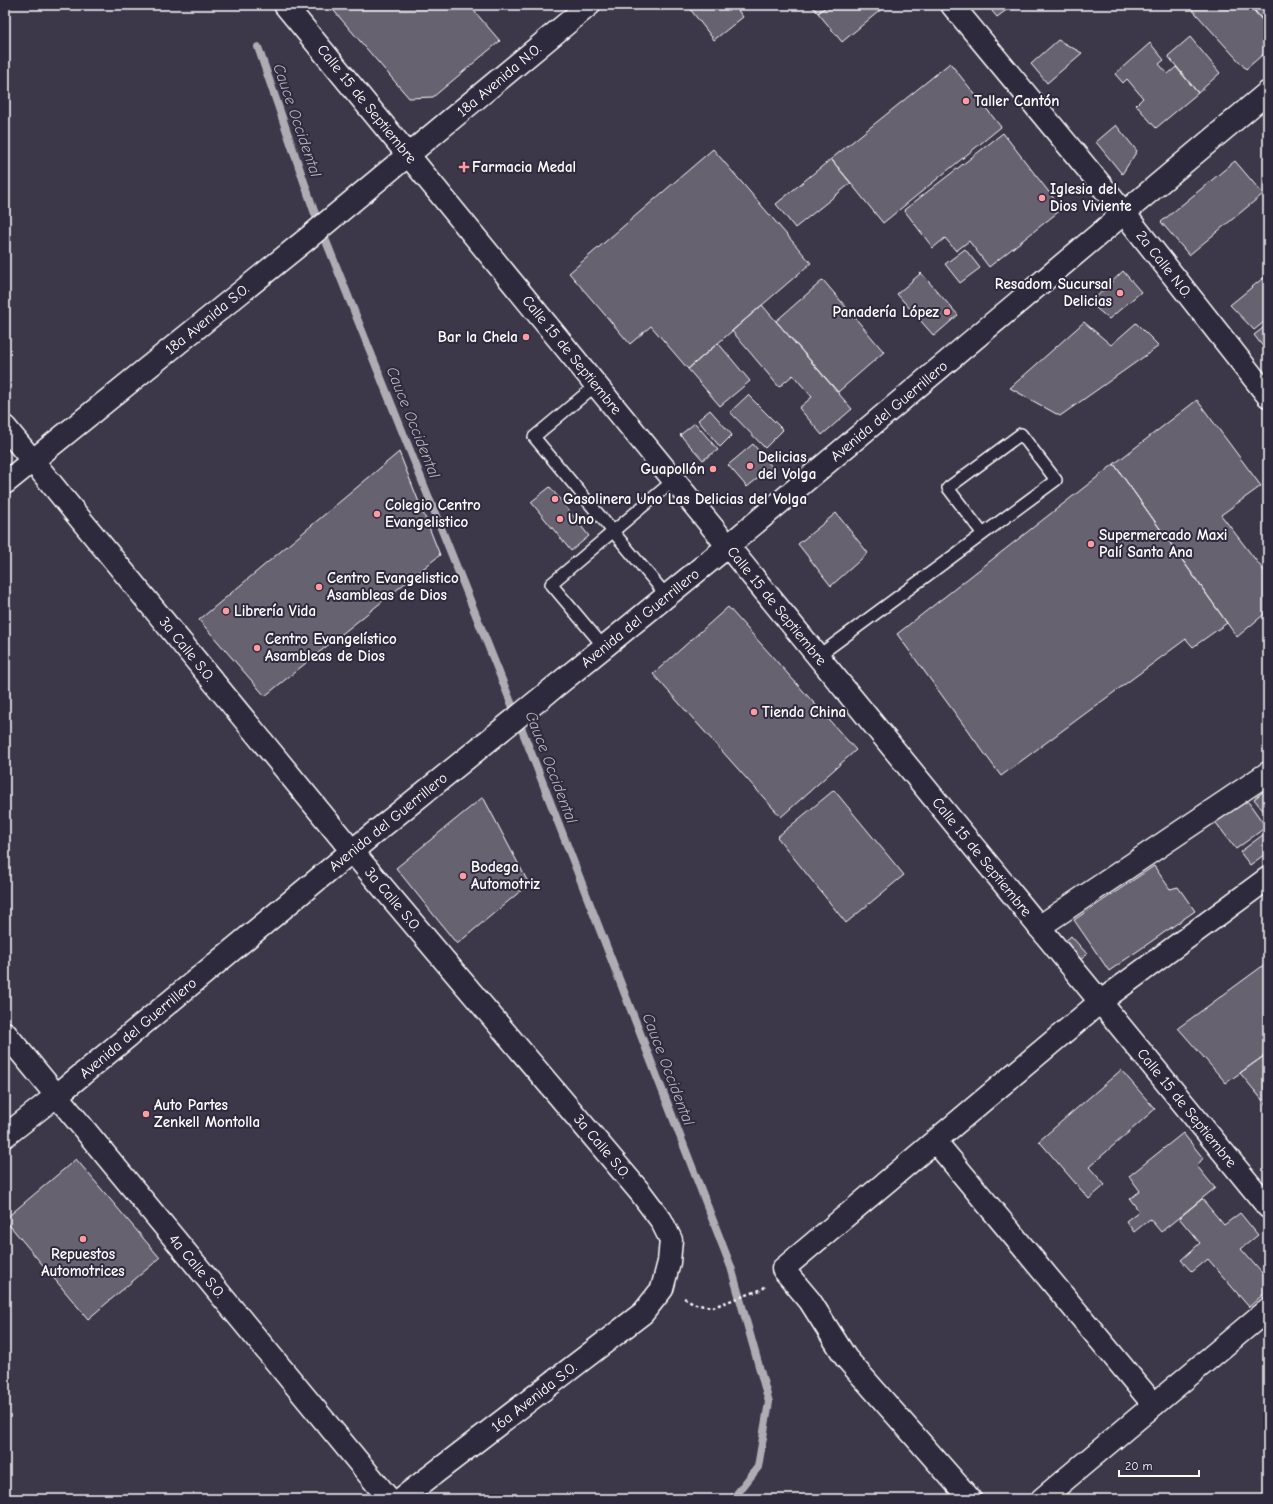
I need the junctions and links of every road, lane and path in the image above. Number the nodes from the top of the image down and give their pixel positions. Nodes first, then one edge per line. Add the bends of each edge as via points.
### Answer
1 (285, 5) edge
2 (589, 5) edge
3 (952, 5) edge
4 (1268, 92) edge
5 (409, 156) junction
6 (1124, 213) junction
7 (596, 385) junction
8 (1268, 396) edge
9 (5, 427) edge
10 (32, 460) junction
11 (674, 480) junction
12 (5, 483) edge
13 (613, 532) junction
14 (983, 534) junction
15 (728, 546) junction
16 (666, 595) junction
17 (604, 647) junction
18 (818, 656) junction
19 (1268, 773) edge
20 (352, 851) junction
21 (1268, 878) edge
22 (1039, 927) junction
23 (1100, 1002) junction
24 (5, 1033) edge
25 (56, 1096) junction
26 (5, 1136) edge
27 (935, 1141) junction
28 (1268, 1207) edge
29 (662, 1289) junction
30 (763, 1289) dead end
31 (1268, 1309) edge
32 (1154, 1405) junction
33 (389, 1499) edge
34 (401, 1499) edge
35 (970, 1499) edge
36 (1042, 1499) edge

1 - 5 street, Calle 15 de Septiembre
2 - 5 street, 18a Avenida N.O.
3 - 6 street, 2a Calle N.O.
4 - 6 street, Avenida del Guerrillero
5 - 7 street, Calle 15 de Septiembre
5 - 10 street, 18a Avenida S.O.
6 - 8 street, 2a Calle N.O.
6 - 15 street, Avenida del Guerrillero
7 - 11 street, Calle 15 de Septiembre
7 - 13 lane via 534,437
9 - 10 street, 3a Calle S.O.
10 - 12 street, 18a Avenida S.O.
10 - 20 street, 3a Calle S.O.
11 - 13 lane
11 - 15 street, Calle 15 de Septiembre
13 - 16 lane
13 - 17 lane via 551,584
14 - 14 lane via 1056,480 1021,434 948,488
14 - 18 lane
15 - 16 street, Avenida del Guerrillero
15 - 18 street, Calle 15 de Septiembre
16 - 17 street, Avenida del Guerrillero
17 - 20 street, Avenida del Guerrillero
18 - 22 street, Calle 15 de Septiembre
19 - 22 street
20 - 25 street, Avenida del Guerrillero
20 - 29 street, 3a Calle S.O. via 661,1220 671,1240 669,1262
21 - 23 street
22 - 23 street, Calle 15 de Septiembre
23 - 27 street
23 - 28 street, Calle 15 de Septiembre
24 - 25 street, 4a Calle S.O.
25 - 26 street, Avenida del Guerrillero
25 - 33 street, 4a Calle S.O.
27 - 32 street
27 - 35 street via 783,1269 810,1301 846,1358
29 - 30 path via 712,1307
29 - 34 street, 16a Avenida S.O. via 643,1313
31 - 32 street
32 - 36 street

